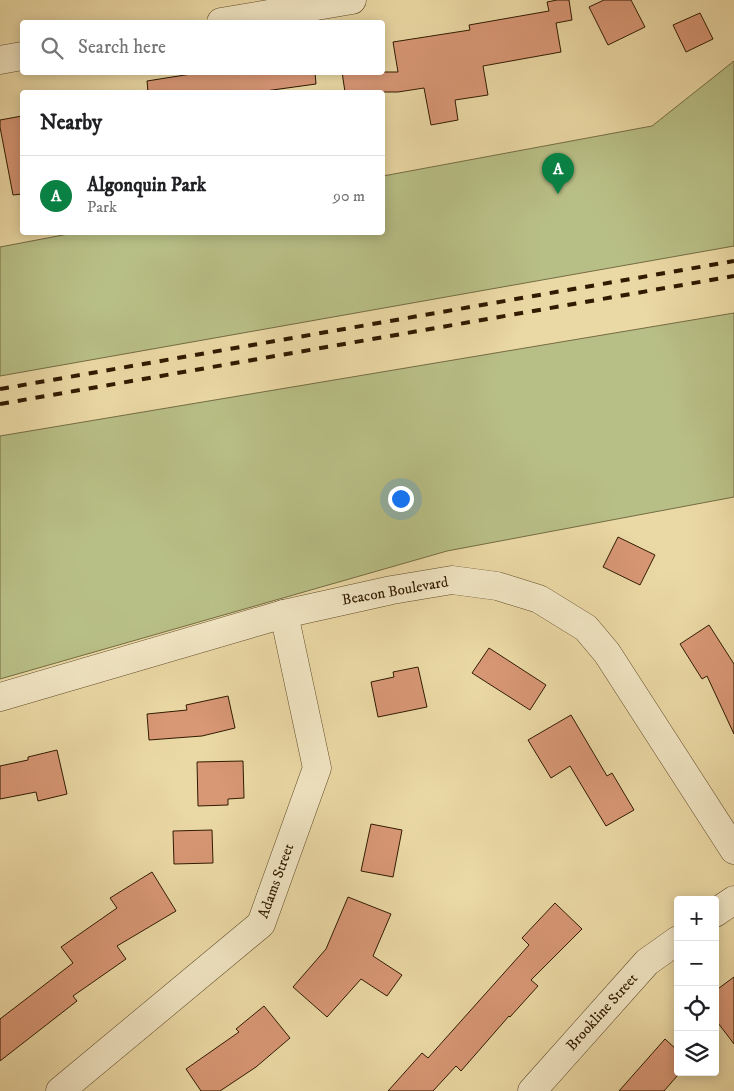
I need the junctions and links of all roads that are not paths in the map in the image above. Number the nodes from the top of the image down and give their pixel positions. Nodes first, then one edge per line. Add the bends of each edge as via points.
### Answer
1 (352, 0) edge
2 (233, 20) edge
3 (20, 56) edge
4 (0, 60) edge
5 (284, 614) junction
6 (0, 696) edge
7 (734, 850) edge
8 (734, 900) edge
9 (719, 910) edge
10 (677, 941) edge
11 (60, 1091) edge
12 (532, 1091) edge

1 - 2 street
3 - 4 street
5 - 6 street, Beacon Boulevard
5 - 7 street, Beacon Boulevard via 452,580 497,586 539,599 586,628 607,652
5 - 11 street, Adams Street via 317,768 261,924
8 - 9 street
10 - 12 street, Brookline Street via 647,962

